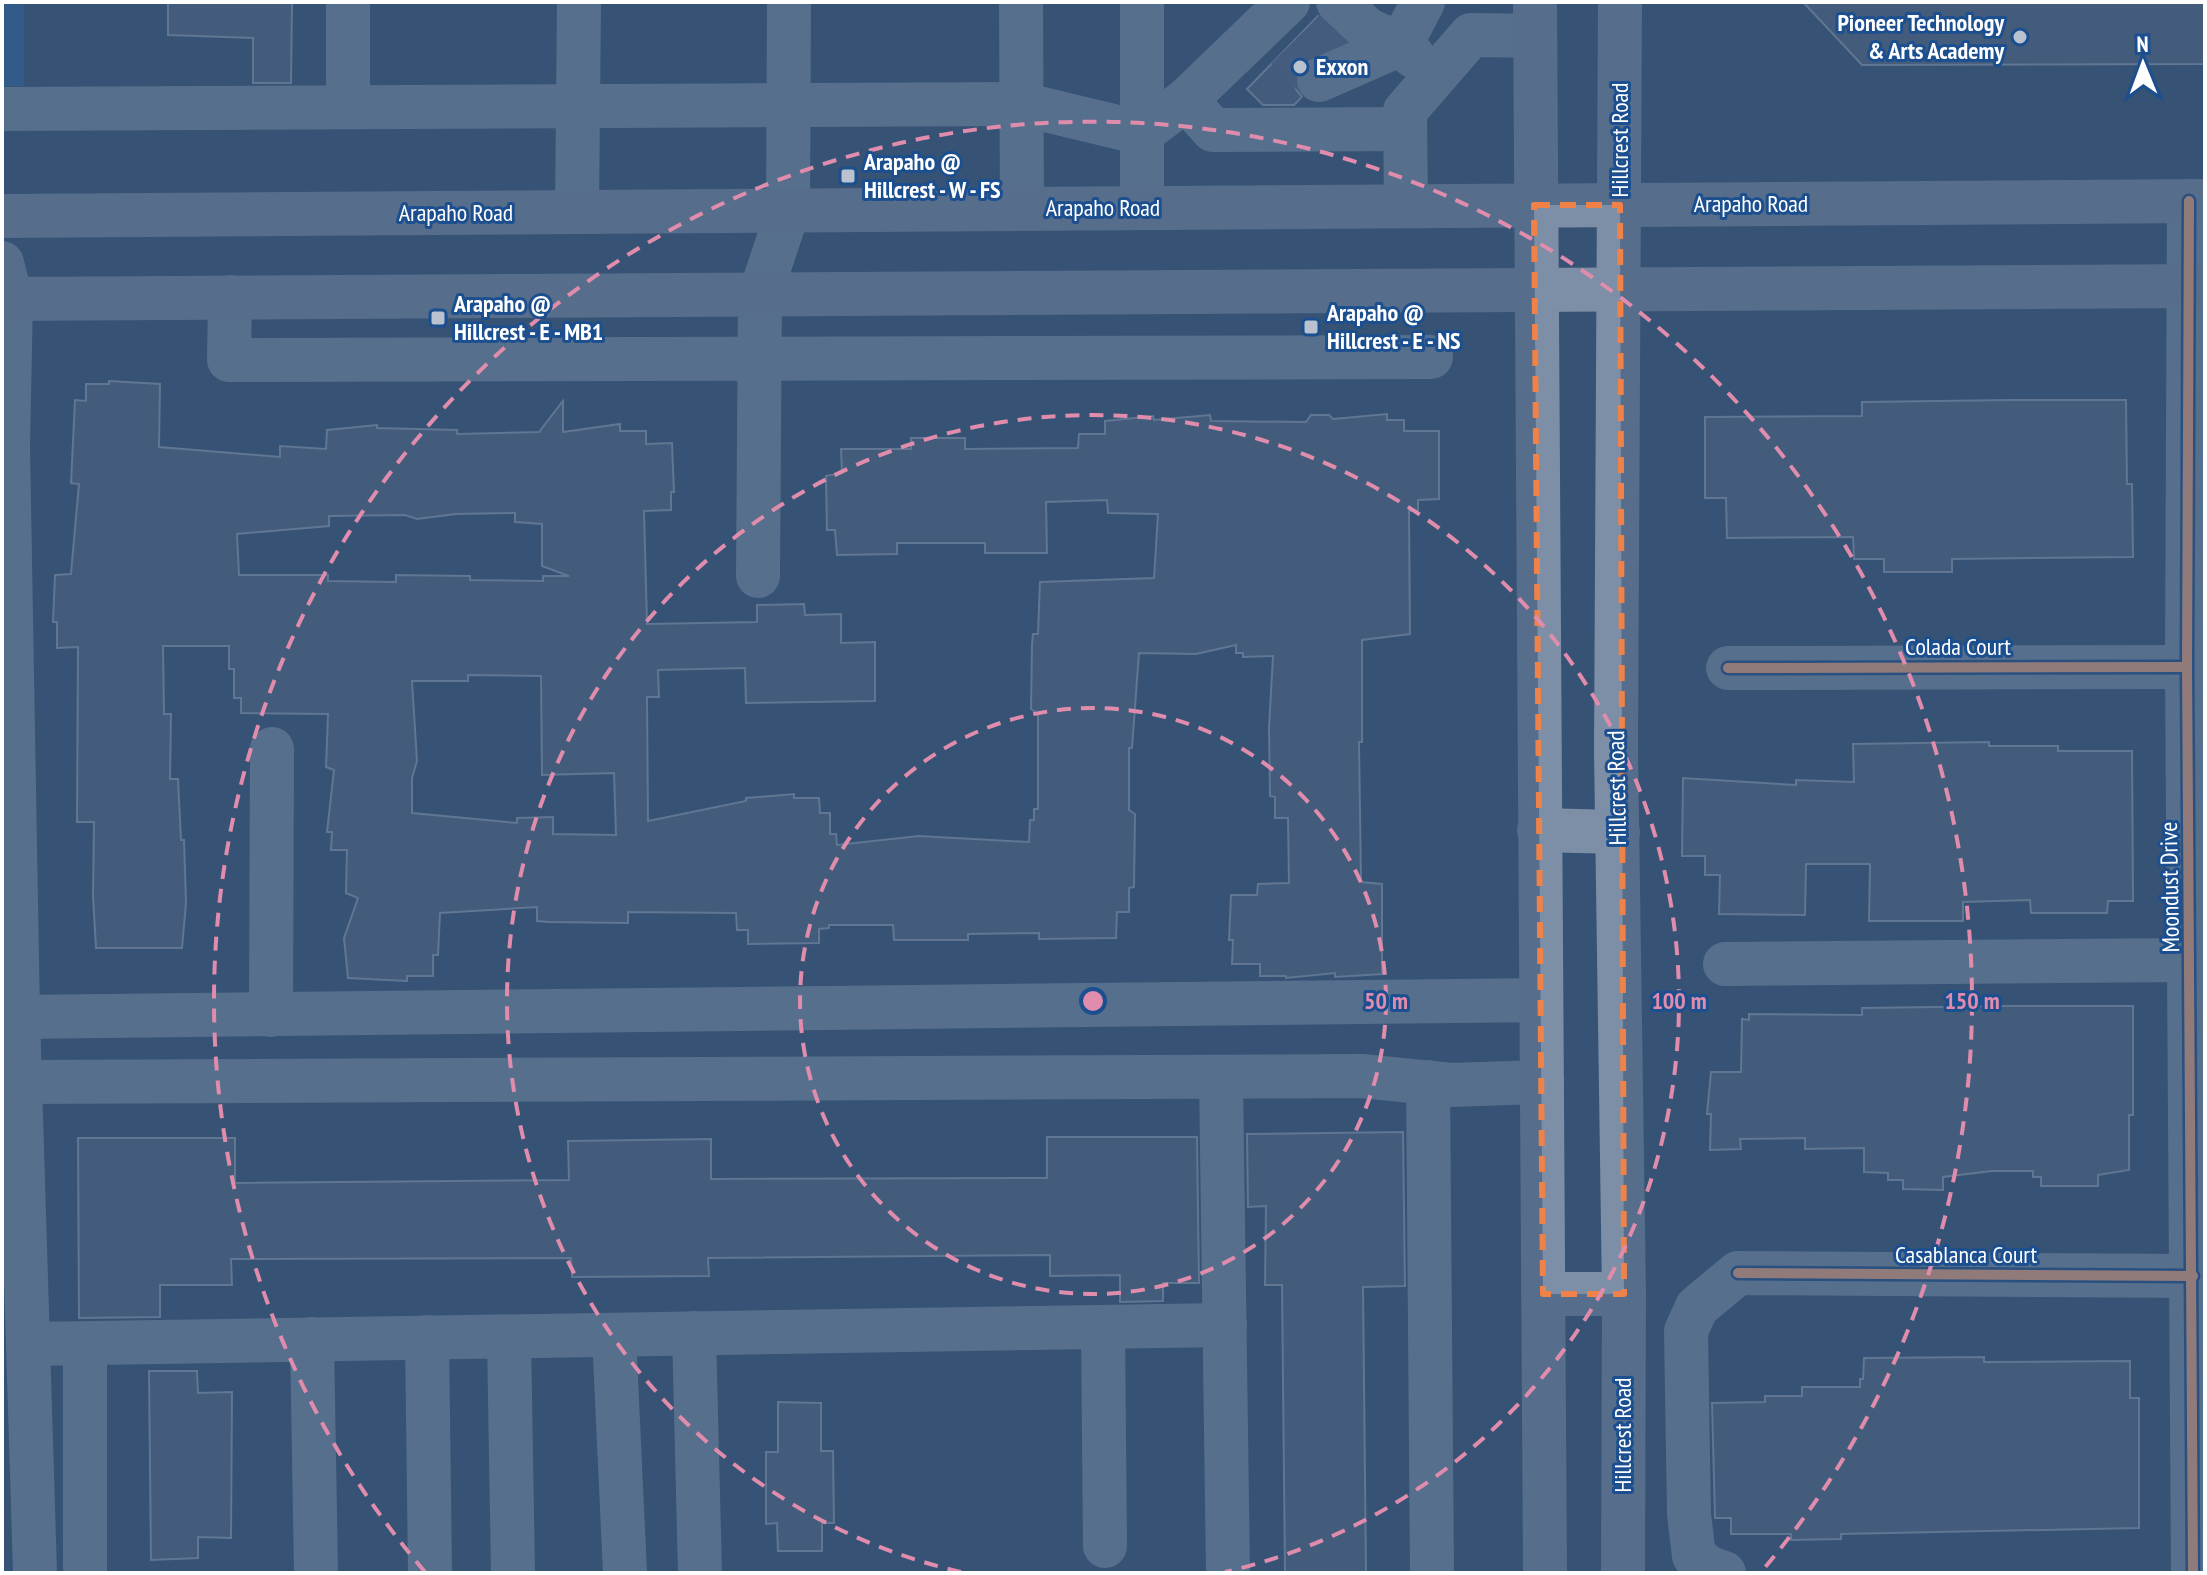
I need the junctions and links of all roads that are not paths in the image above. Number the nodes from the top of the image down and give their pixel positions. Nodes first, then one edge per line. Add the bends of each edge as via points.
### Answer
1 (348, 2) edge
2 (579, 2) edge
3 (789, 2) edge
4 (1021, 2) edge
5 (1142, 2) edge
6 (1416, 2) edge
7 (1423, 2) edge
8 (1620, 2) edge
9 (1296, 17) edge
10 (1535, 19) edge
11 (1400, 23) edge
12 (1332, 67) dead end
13 (1435, 76) junction
14 (1186, 100) junction
15 (1021, 104) junction
16 (789, 105) junction
17 (348, 107) junction
18 (578, 107) junction
19 (2, 109) edge
20 (1405, 129) junction
21 (1142, 133) junction
22 (2197, 201) edge
23 (1534, 205) junction
24 (1620, 205) junction
25 (1406, 206) junction
26 (1142, 207) junction
27 (1022, 208) junction
28 (788, 211) junction
29 (577, 212) junction
30 (2, 216) edge
31 (2198, 286) edge
32 (5, 287) edge
33 (1619, 289) junction
34 (1535, 290) junction
35 (760, 295) junction
36 (230, 297) junction
37 (1431, 357) dead end
38 (757, 358) junction
39 (5, 401) edge
40 (2197, 497) edge
41 (758, 576) dead end
42 (2187, 667) junction
43 (1728, 668) dead end
44 (272, 749) dead end
45 (1539, 830) junction
46 (1618, 832) junction
47 (2190, 960) junction
48 (1725, 964) dead end
49 (1541, 1000) junction
50 (271, 1015) junction
51 (18, 1017) junction
52 (1221, 1077) junction
53 (20, 1082) junction
54 (1428, 1082) junction
55 (1542, 1082) junction
56 (2193, 1276) junction
57 (1543, 1294) junction
58 (1624, 1294) junction
59 (1225, 1325) junction
60 (1103, 1327) junction
61 (694, 1333) junction
62 (614, 1335) junction
63 (427, 1337) junction
64 (509, 1338) junction
65 (312, 1339) junction
66 (28, 1344) junction
67 (85, 1344) junction
68 (1105, 1546) dead end
69 (35, 1573) edge
70 (85, 1573) edge
71 (316, 1573) edge
72 (430, 1573) edge
73 (513, 1573) edge
74 (625, 1573) edge
75 (700, 1573) edge
76 (1228, 1573) edge
77 (1432, 1573) edge
78 (1545, 1573) edge
79 (1623, 1573) edge
80 (1724, 1573) edge
81 (2193, 1573) edge

1 - 17 street
2 - 18 street
3 - 16 street
4 - 15 street
5 - 21 street
6 - 11 street
7 - 11 street
8 - 24 main road, Hillcrest Road
9 - 11 street via 1368,30
9 - 14 street
10 - 13 street via 1471,35
10 - 23 main road
11 - 12 street
11 - 13 street
13 - 20 street via 1405,111
14 - 20 street via 1213,130
14 - 21 street
15 - 16 street
15 - 21 street
15 - 27 street
16 - 18 street
16 - 28 street
17 - 18 street
17 - 19 street
18 - 29 street
20 - 25 street
21 - 26 street
22 - 24 main road, Arapaho Road
22 - 31 street, Moondust Drive
23 - 24 main road, Arapaho Road
23 - 25 main road, Arapaho Road
23 - 34 main road
24 - 33 main road, Hillcrest Road
25 - 26 main road, Arapaho Road
26 - 27 main road, Arapaho Road
27 - 28 main road, Arapaho Road
28 - 29 main road, Arapaho Road
28 - 35 street
29 - 30 main road, Arapaho Road
31 - 33 main road
31 - 40 street, Moondust Drive
32 - 36 main road
32 - 39 street
33 - 34 main road
33 - 46 main road, Hillcrest Road
34 - 35 main road
34 - 45 main road
35 - 36 main road
35 - 38 street
36 - 38 street via 229,360
37 - 38 street
38 - 41 street
39 - 51 street
40 - 42 street, Moondust Drive
42 - 43 street, Colada Court
42 - 47 street, Moondust Drive
44 - 50 street
45 - 46 main road
45 - 49 main road
46 - 58 main road, Hillcrest Road
47 - 48 street
47 - 56 street, Moondust Drive
49 - 50 street
49 - 55 main road
50 - 51 street
51 - 53 street
52 - 53 street
52 - 54 street via 1362,1076
52 - 59 street
53 - 66 street
54 - 55 street
54 - 77 street
55 - 57 main road
56 - 80 street, Casablanca Court via 1738,1273 1697,1307 1686,1331 1694,1556
56 - 81 street, Moondust Drive
57 - 58 main road
57 - 78 main road
58 - 79 main road, Hillcrest Road
59 - 60 street
59 - 76 street
60 - 61 street
60 - 68 street
61 - 62 street
61 - 75 street
62 - 64 street
62 - 74 street
63 - 64 street
63 - 65 street
63 - 72 street
64 - 73 street
65 - 67 street
65 - 71 street
66 - 67 street
66 - 69 street
67 - 70 street

